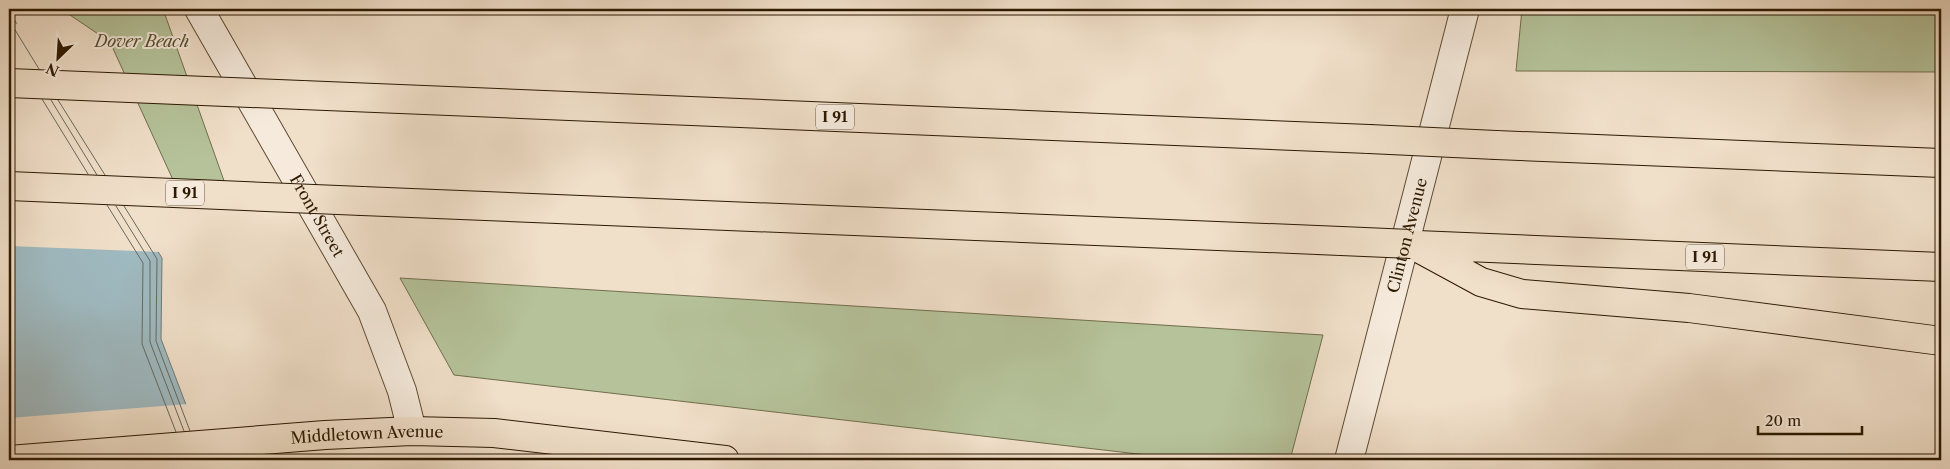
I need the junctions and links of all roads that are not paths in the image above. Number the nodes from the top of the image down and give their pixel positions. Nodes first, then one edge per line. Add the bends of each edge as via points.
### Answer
1 (199, 9) edge
2 (1466, 9) edge
3 (9, 83) edge
4 (1939, 161) edge
5 (9, 186) edge
6 (1411, 244) junction
7 (1941, 266) edge
8 (1941, 341) edge
9 (412, 431) junction
10 (9, 460) edge
11 (725, 460) edge
12 (1349, 460) edge

1 - 9 street, Front Street via 372,311 402,391
2 - 12 street, Clinton Avenue
3 - 4 main road, I 91, bridge
5 - 6 main road, I 91, bridge
6 - 7 main road, I 91
6 - 8 main road via 1462,273 1501,290 1522,294 1698,309
9 - 10 main road, Middletown Avenue
9 - 11 main road, Middletown Avenue via 494,433

